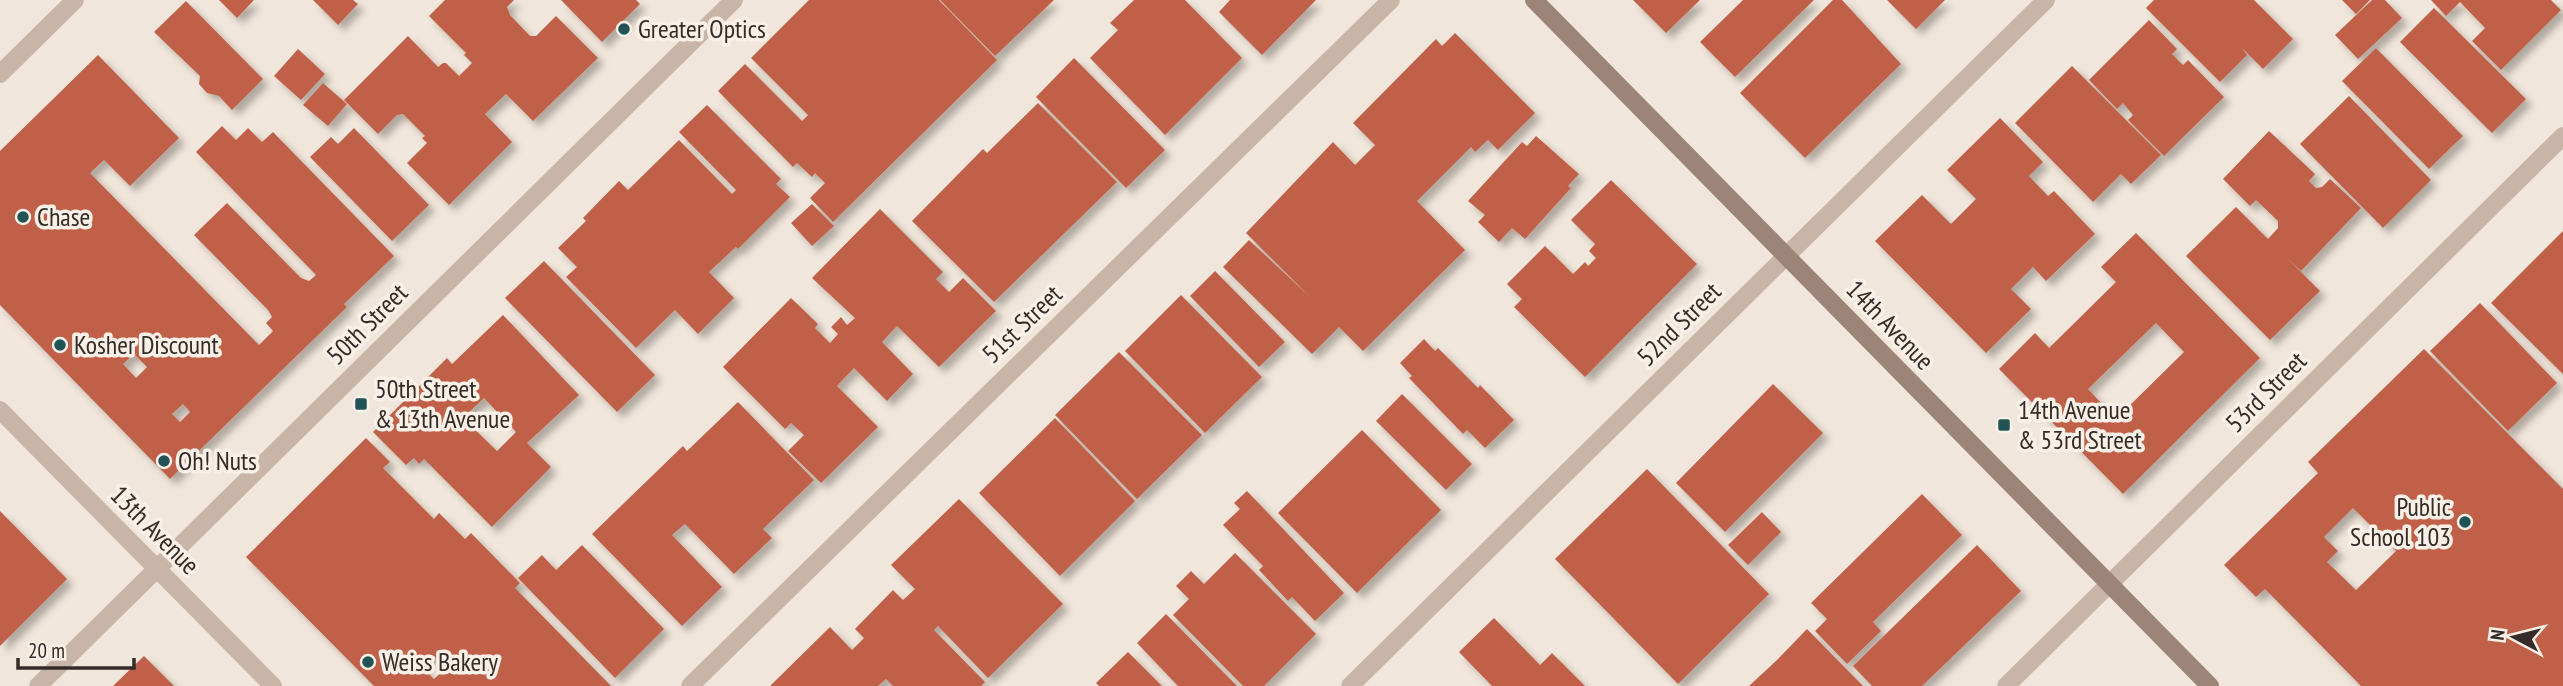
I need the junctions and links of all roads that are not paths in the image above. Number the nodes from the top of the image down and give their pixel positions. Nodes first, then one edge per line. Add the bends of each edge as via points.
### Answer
1 (75, 0) edge
2 (734, 0) edge
3 (1391, 0) edge
4 (1534, 0) edge
5 (2046, 0) edge
6 (0, 74) edge
7 (2563, 136) edge
8 (1786, 256) junction
9 (0, 410) edge
10 (157, 569) junction
11 (2109, 584) junction
12 (38, 686) edge
13 (273, 686) edge
14 (690, 686) edge
15 (1350, 686) edge
16 (2006, 686) edge
17 (2210, 686) edge

1 - 6 street
2 - 10 street, 50th Street
3 - 14 street, 51st Street
4 - 8 main road, 14th Avenue
5 - 8 street, 52nd Street
7 - 11 street, 53rd Street
8 - 11 main road, 14th Avenue
8 - 15 street, 52nd Street
9 - 10 street, 13th Avenue
10 - 12 street, 50th Street
10 - 13 street, 13th Avenue
11 - 16 street, 53rd Street
11 - 17 main road, 14th Avenue

